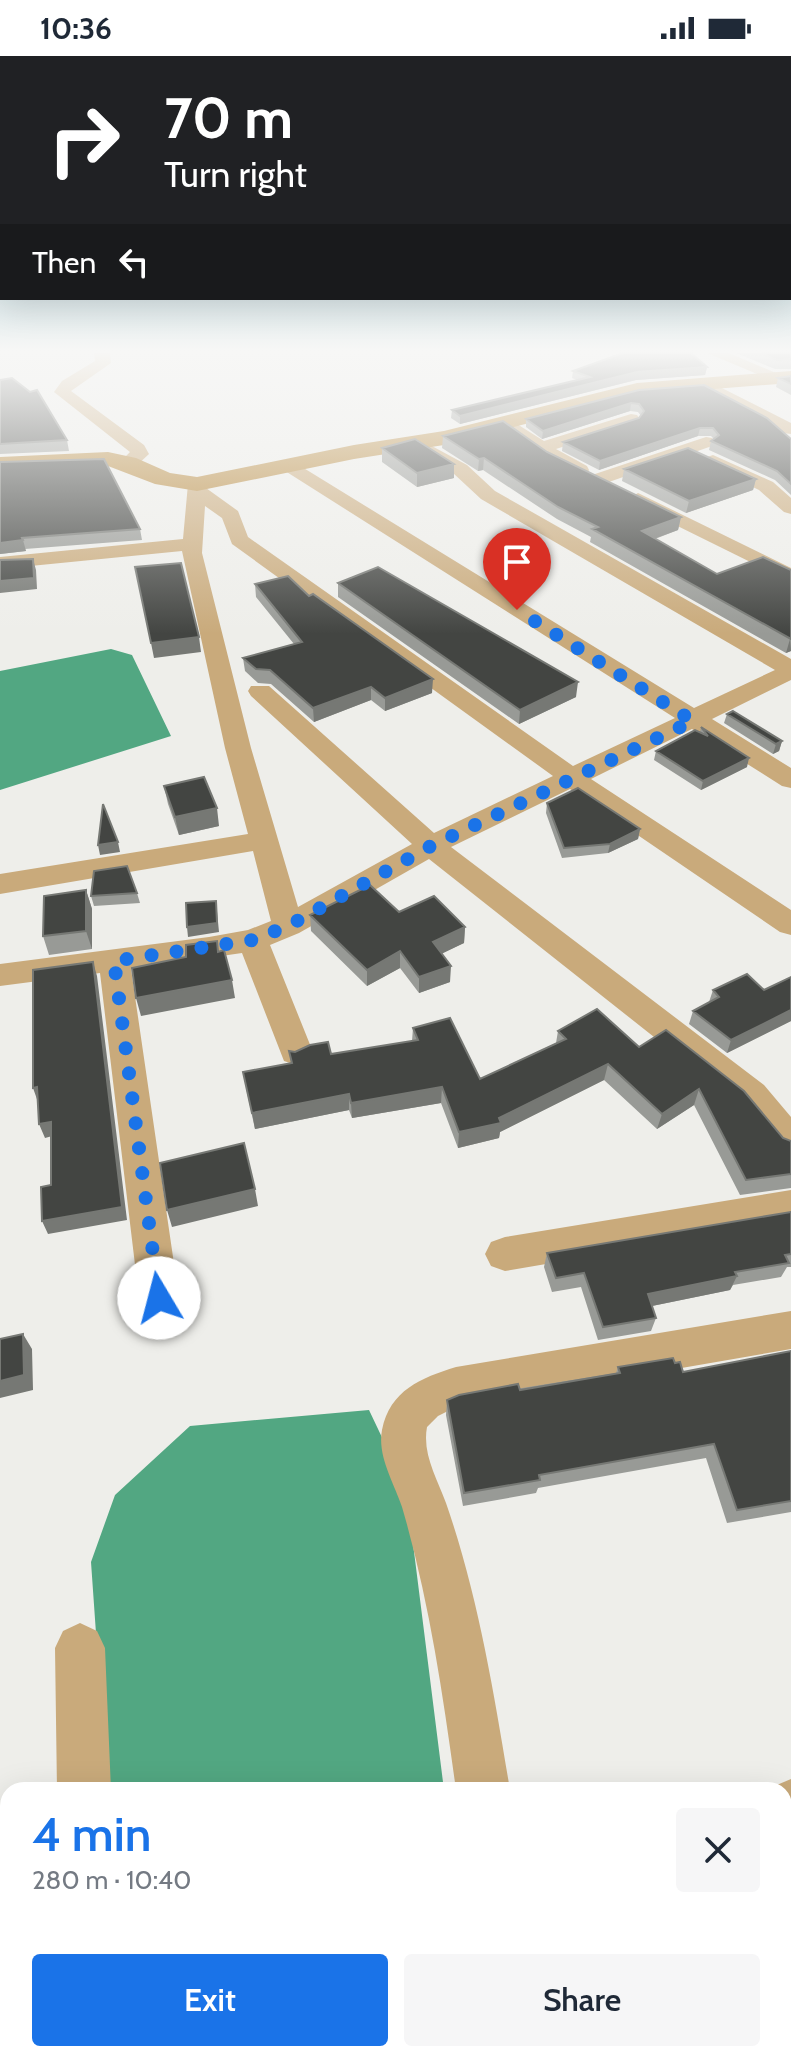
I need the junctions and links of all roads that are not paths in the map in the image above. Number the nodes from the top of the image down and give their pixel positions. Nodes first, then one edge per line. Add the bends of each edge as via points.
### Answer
1 (135, 447) edge
2 (396, 447) edge
3 (423, 447) edge
4 (545, 447) edge
5 (693, 447) edge
6 (541, 448) joint
7 (686, 449) junction
8 (128, 463) junction
9 (0, 464) edge
10 (289, 465) junction
11 (599, 479) junction
12 (197, 487) junction
13 (791, 508) edge
14 (191, 544) junction
15 (0, 563) edge
16 (791, 576) edge
17 (791, 670) edge
18 (260, 691) dead end
19 (693, 721) junction
20 (572, 778) junction
21 (791, 780) edge
22 (264, 840) junction
23 (431, 846) junction
24 (0, 884) edge
25 (791, 925) edge
26 (288, 926) junction
27 (253, 940) junction
28 (114, 961) junction
29 (0, 975) edge
30 (296, 1052) edge
31 (791, 1142) edge
32 (791, 1206) edge
33 (505, 1254) dead end
34 (159, 1298) dead end
35 (791, 1330) edge
36 (791, 1339) edge
37 (791, 1359) edge
38 (80, 1648) dead end
39 (84, 1782) edge
40 (482, 1782) edge

1 - 8 street via 140,454
2 - 10 street
3 - 17 street via 460,469 488,495
4 - 6 street
5 - 7 street
6 - 11 street
7 - 11 street
7 - 13 street via 766,486
8 - 9 street via 83,458
8 - 12 street
10 - 12 street
10 - 19 street
11 - 16 street
12 - 14 street
12 - 20 street via 231,515 239,540
14 - 15 street
14 - 22 street
17 - 19 street
18 - 23 street
19 - 20 street
19 - 21 street
20 - 23 street
20 - 25 street
22 - 24 street
22 - 26 street
23 - 26 street
23 - 31 street via 730,1077
26 - 27 street
27 - 28 street
27 - 30 street
28 - 29 street
28 - 34 street
32 - 33 street
35 - 40 street via 456,1387 427,1396 410,1413 403,1434 446,1572
36 - 37 street
38 - 39 street

